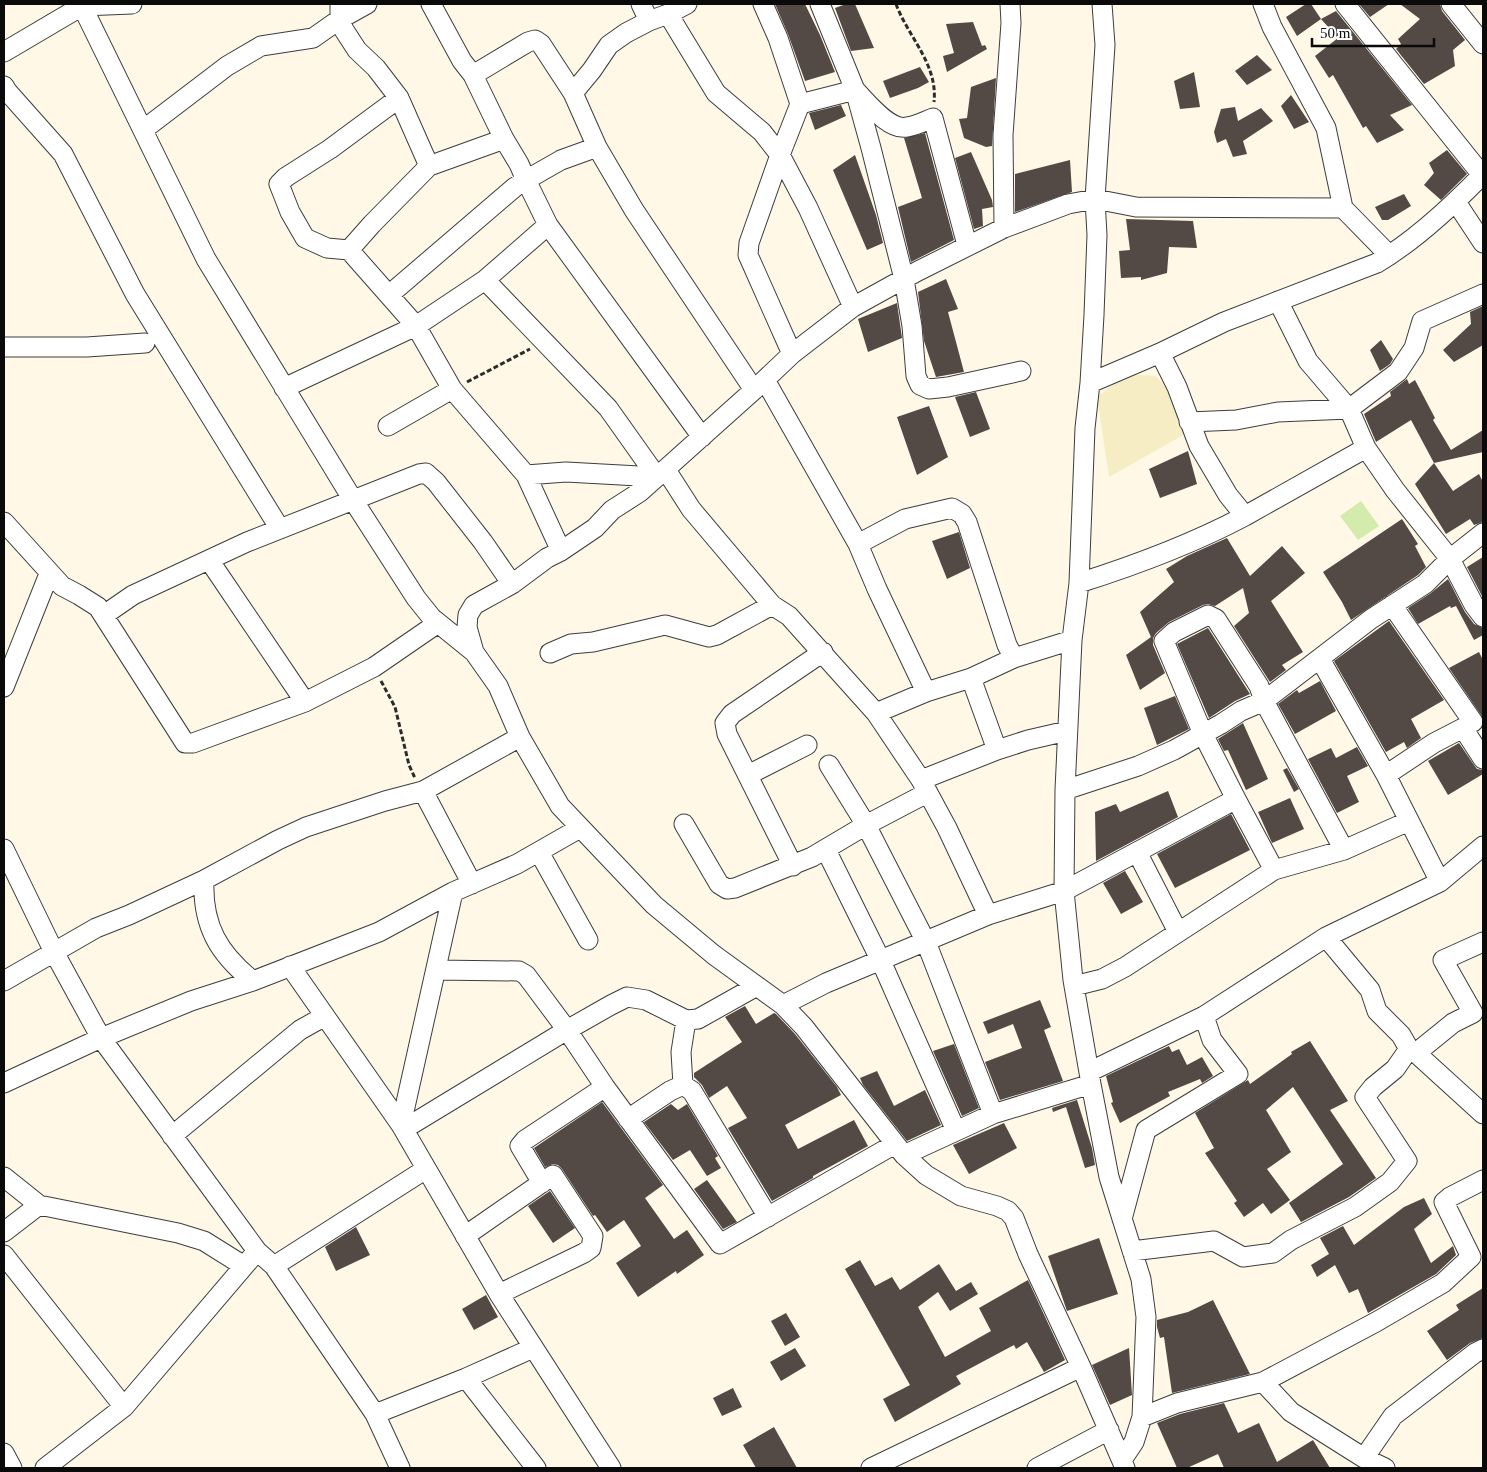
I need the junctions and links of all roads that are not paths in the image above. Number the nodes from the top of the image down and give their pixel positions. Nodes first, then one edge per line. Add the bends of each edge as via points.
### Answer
1 (132, 4) edge
2 (367, 4) edge
3 (431, 4) edge
4 (687, 4) edge
5 (763, 4) edge
6 (820, 4) edge
7 (1010, 4) edge
8 (1263, 4) edge
9 (1345, 4) edge
10 (1451, 4) edge
11 (81, 5) edge
12 (1099, 5) edge
13 (340, 11) edge
14 (645, 12) edge
15 (668, 14) junction
16 (1483, 44) edge
17 (4, 52) edge
18 (473, 75) junction
19 (4, 86) edge
20 (855, 90) junction
21 (573, 93) junction
22 (399, 98) junction
23 (800, 104) junction
24 (142, 130) junction
25 (504, 139) junction
26 (597, 147) junction
27 (780, 154) junction
28 (429, 166) junction
29 (1483, 175) edge
30 (526, 180) junction
31 (1095, 199) junction
32 (1456, 202) junction
33 (1343, 208) junction
34 (548, 225) junction
35 (1004, 228) junction
36 (1483, 243) edge
37 (967, 245) junction
38 (349, 250) junction
39 (1389, 255) junction
40 (904, 279) junction
41 (485, 280) junction
42 (1483, 294) edge
43 (389, 295) junction
44 (1278, 301) junction
45 (853, 307) junction
46 (416, 326) junction
47 (145, 343) dead end
48 (4, 347) edge
49 (1160, 353) junction
50 (792, 354) junction
51 (1021, 371) dead end
52 (1090, 383) junction
53 (760, 385) junction
54 (284, 388) junction
55 (452, 389) junction
56 (1349, 409) junction
57 (1189, 422) junction
58 (388, 426) dead end
59 (702, 437) junction
60 (1366, 448) junction
61 (662, 473) junction
62 (526, 475) junction
63 (353, 500) junction
64 (1245, 516) junction
65 (4, 522) edge
66 (280, 529) junction
67 (1483, 534) edge
68 (858, 544) junction
69 (561, 551) junction
70 (1450, 559) junction
71 (209, 560) junction
72 (50, 574) junction
73 (1079, 583) junction
74 (512, 584) junction
75 (772, 605) junction
76 (1392, 605) junction
77 (104, 616) junction
78 (1483, 617) edge
79 (438, 623) junction
80 (1072, 640) junction
81 (474, 652) junction
82 (823, 652) junction
83 (550, 653) dead end
84 (11, 658) edge
85 (1014, 658) junction
86 (1320, 659) junction
87 (971, 678) junction
88 (4, 687) edge
89 (926, 692) junction
90 (1264, 701) junction
91 (305, 702) junction
92 (876, 713) junction
93 (1473, 722) edge
94 (1068, 731) junction
95 (1203, 734) junction
96 (520, 737) junction
97 (807, 745) dead end
98 (997, 750) junction
99 (1483, 760) edge
100 (829, 765) dead end
101 (748, 775) junction
102 (1386, 776) junction
103 (924, 787) junction
104 (1065, 790) junction
105 (423, 791) junction
106 (1236, 799) junction
107 (1410, 821) junction
108 (684, 824) dead end
109 (866, 825) junction
110 (580, 828) junction
111 (1483, 846) edge
112 (4, 849) edge
113 (826, 850) junction
114 (1344, 850) junction
115 (538, 852) junction
116 (1137, 852) junction
117 (793, 866) junction
118 (1274, 870) junction
119 (204, 880) junction
120 (1440, 882) junction
121 (472, 884) junction
122 (1064, 891) junction
123 (454, 892) junction
124 (988, 915) junction
125 (1178, 932) junction
126 (1326, 937) junction
127 (588, 940) dead end
128 (926, 942) junction
129 (1483, 942) edge
130 (54, 952) junction
131 (881, 961) junction
132 (290, 966) junction
133 (436, 970) junction
134 (4, 981) edge
135 (253, 982) junction
136 (1074, 986) junction
137 (756, 987) junction
138 (782, 1006) junction
139 (325, 1016) junction
140 (1204, 1016) junction
141 (686, 1020) junction
142 (567, 1030) junction
143 (100, 1038) junction
144 (1090, 1078) junction
145 (4, 1083) edge
146 (683, 1086) junction
147 (605, 1087) junction
148 (993, 1114) junction
149 (1483, 1114) edge
150 (628, 1119) junction
151 (402, 1127) junction
152 (956, 1131) junction
153 (172, 1136) junction
154 (900, 1149) junction
155 (426, 1169) junction
156 (4, 1177) edge
157 (1483, 1180) edge
158 (542, 1183) junction
159 (39, 1205) junction
160 (768, 1217) junction
161 (1122, 1221) junction
162 (4, 1232) edge
163 (465, 1236) junction
164 (257, 1251) junction
165 (1132, 1251) junction
166 (4, 1255) edge
167 (244, 1266) junction
168 (274, 1266) junction
169 (498, 1294) junction
170 (533, 1348) junction
171 (1483, 1349) edge
172 (1082, 1367) junction
173 (466, 1378) junction
174 (1263, 1382) junction
175 (124, 1407) junction
176 (375, 1414) junction
177 (1142, 1418) junction
178 (1109, 1430) junction
179 (4, 1453) edge
180 (1364, 1458) junction
181 (1124, 1464) edge
182 (12, 1468) edge
183 (45, 1468) edge
184 (400, 1468) edge
185 (536, 1468) edge
186 (611, 1468) edge
187 (871, 1468) edge
188 (1037, 1468) edge
189 (1385, 1468) edge

1 - 11 street
2 - 13 street
3 - 18 street
4 - 15 street
5 - 23 street
6 - 20 street
7 - 35 street via 1003,135
8 - 33 street via 1326,128
9 - 29 street
10 - 16 street
11 - 17 street
11 - 24 street
12 - 31 street via 1105,45
13 - 22 street via 344,30 356,50 376,68
13 - 24 street via 313,38 261,46 228,66
14 - 15 street
14 - 21 street via 626,33 609,45
15 - 27 street via 716,93 762,132
18 - 21 street via 535,40 542,44
18 - 25 street
19 - 66 street via 63,154 135,294
20 - 23 street
20 - 37 street via 897,127 907,128 933,118
20 - 40 street
21 - 26 street
22 - 28 street
22 - 38 street via 279,184 305,238 327,248
23 - 27 street
24 - 54 street via 206,259
25 - 28 street
25 - 30 street
26 - 30 street via 561,160
26 - 53 street via 634,210
27 - 45 street
27 - 50 street via 749,243 748,255
28 - 38 street
29 - 32 street
30 - 34 street
30 - 43 street
31 - 33 street via 1136,207
31 - 35 street via 1068,204
31 - 52 street via 1097,235
32 - 36 street
32 - 39 street
33 - 39 street
34 - 41 street
34 - 59 street
35 - 37 street
37 - 40 street
38 - 43 street
39 - 44 street
40 - 45 street
40 - 51 street via 916,376 920,385 929,389 948,387
41 - 46 street
41 - 61 street via 608,408
42 - 56 street via 1422,322 1414,348 1398,372
43 - 46 street
44 - 49 street via 1224,322
44 - 56 street via 1308,361
45 - 50 street
46 - 54 street
46 - 55 street
47 - 48 street
49 - 52 street
49 - 57 street
50 - 53 street
52 - 73 street via 1085,428
53 - 59 street
53 - 68 street
54 - 63 street
55 - 58 street
55 - 62 street
56 - 57 street via 1278,412 1236,420
56 - 60 street
57 - 64 street via 1228,495
59 - 61 street
60 - 64 street
60 - 70 street
61 - 62 street
61 - 69 street
61 - 75 street
62 - 69 street
63 - 66 street
63 - 74 street via 426,473 483,542
63 - 79 street via 416,598
64 - 73 street via 1195,541
65 - 72 street
66 - 71 street
67 - 70 street
68 - 85 street via 905,519 952,508 962,514
68 - 89 street
69 - 74 street
70 - 76 street via 1425,584
70 - 78 street
71 - 77 street via 133,595
71 - 91 street
72 - 77 street via 62,586 98,607
72 - 84 street
73 - 80 street
74 - 81 street via 474,605 468,615 467,627
75 - 82 street via 789,616
75 - 83 street via 709,637 665,625 593,642 570,644
76 - 86 street
76 - 93 street
77 - 91 street via 185,743 194,743
79 - 81 street
79 - 91 street via 374,667
80 - 85 street
80 - 94 street
81 - 96 street via 498,686
82 - 92 street
82 - 101 street via 732,714 725,723 727,734
84 - 88 street
85 - 87 street
86 - 90 street
86 - 102 street
87 - 89 street
87 - 98 street
89 - 92 street
90 - 95 street
90 - 95 street via 1259,686 1216,619 1208,615 1174,632 1164,641
90 - 114 street
92 - 103 street
93 - 99 street
93 - 102 street via 1434,743
94 - 98 street
94 - 104 street
95 - 104 street via 1138,766
95 - 106 street
96 - 105 street
96 - 110 street via 560,806
97 - 101 street
98 - 103 street
100 - 109 street
101 - 117 street
102 - 107 street
103 - 109 street
103 - 124 street
104 - 122 street
105 - 119 street via 306,827
105 - 121 street
106 - 116 street
106 - 118 street
107 - 114 street
107 - 120 street
108 - 117 street via 719,884 727,890
109 - 113 street
109 - 128 street
110 - 115 street
110 - 137 street via 654,905
111 - 120 street
112 - 130 street
113 - 117 street
113 - 131 street
114 - 118 street
115 - 121 street
115 - 127 street
116 - 122 street
116 - 125 street
118 - 125 street
119 - 130 street via 96,928
119 - 135 street via 206,915 215,941 236,968
120 - 126 street
121 - 123 street
122 - 124 street
122 - 136 street
123 - 132 street via 379,932
123 - 133 street
124 - 128 street
125 - 136 street via 1102,979
126 - 140 street
126 - 165 street via 1370,990 1377,1011 1409,1049 1365,1097 1407,1161 1390,1182 1355,1207 1291,1240 1273,1253 1243,1257 1214,1241
128 - 131 street
128 - 148 street
129 - 149 street via 1444,960 1473,1013 1453,1023 1416,1053
130 - 134 street
130 - 143 street
131 - 138 street
131 - 152 street
132 - 135 street
132 - 139 street
133 - 142 street via 519,970
133 - 151 street
135 - 143 street via 191,1001
136 - 144 street
137 - 138 street
137 - 141 street via 698,1019
138 - 154 street via 804,1027
139 - 151 street
139 - 153 street via 300,1030
140 - 144 street
140 - 161 street via 1212,1040 1238,1074 1146,1130
141 - 142 street via 646,1000 627,997
141 - 146 street via 681,1052
142 - 147 street
142 - 151 street
143 - 145 street
143 - 153 street
144 - 148 street
144 - 161 street via 1109,1177
146 - 150 street
146 - 160 street via 692,1091
147 - 150 street
147 - 158 street via 520,1146
148 - 152 street
150 - 160 street via 720,1244
151 - 155 street
152 - 154 street
153 - 164 street
154 - 160 street
154 - 172 street via 926,1175 961,1196 1008,1211 1014,1218
155 - 163 street
155 - 168 street
156 - 159 street
157 - 174 street via 1444,1202 1471,1257 1443,1283
158 - 163 street
158 - 169 street via 553,1175 593,1236 591,1248
159 - 162 street
159 - 167 street via 178,1233 204,1241
161 - 165 street
163 - 169 street
164 - 167 street
164 - 168 street
165 - 177 street via 1141,1278 1146,1317
166 - 175 street
167 - 175 street
168 - 176 street
169 - 170 street
170 - 173 street
170 - 186 street
171 - 180 street via 1393,1416
172 - 178 street
172 - 187 street
173 - 176 street
173 - 185 street
174 - 177 street via 1177,1403
174 - 180 street via 1291,1412
175 - 183 street
176 - 184 street
177 - 181 street
178 - 181 street
178 - 188 street
179 - 182 street
180 - 189 street

